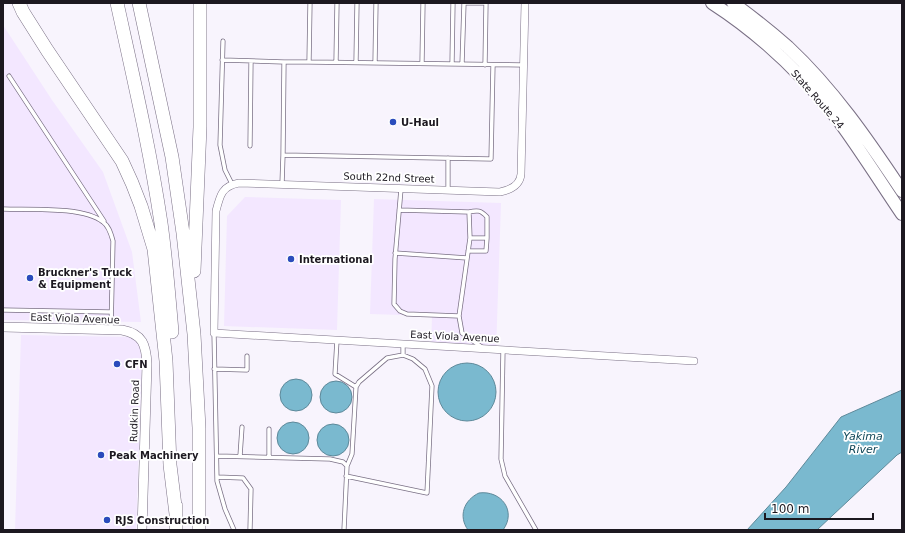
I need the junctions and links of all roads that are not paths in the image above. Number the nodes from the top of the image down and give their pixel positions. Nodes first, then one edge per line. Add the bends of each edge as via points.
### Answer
1 (19, 3) edge
2 (117, 3) edge
3 (138, 3) edge
4 (200, 3) edge
5 (310, 3) edge
6 (337, 3) edge
7 (357, 3) edge
8 (376, 3) edge
9 (423, 3) edge
10 (453, 3) edge
11 (464, 3) edge
12 (468, 3) edge
13 (486, 3) edge
14 (525, 3) edge
15 (712, 3) edge
16 (733, 3) edge
17 (222, 41) dead end
18 (222, 60) junction
19 (251, 61) junction
20 (284, 62) junction
21 (309, 62) junction
22 (336, 62) junction
23 (356, 62) junction
24 (375, 63) junction
25 (422, 63) junction
26 (452, 64) junction
27 (462, 64) junction
28 (486, 64) junction
29 (493, 65) junction
30 (523, 65) junction
31 (9, 76) dead end
32 (250, 146) dead end
33 (283, 156) junction
34 (448, 158) junction
35 (232, 184) junction
36 (282, 184) junction
37 (401, 188) junction
38 (900, 188) edge
39 (448, 189) junction
40 (3, 210) edge
41 (399, 210) junction
42 (469, 212) junction
43 (902, 214) edge
44 (105, 222) junction
45 (470, 238) junction
46 (487, 238) junction
47 (468, 251) junction
48 (395, 253) junction
49 (468, 258) junction
50 (3, 310) edge
51 (111, 312) junction
52 (459, 316) junction
53 (3, 327) edge
54 (110, 330) junction
55 (214, 333) junction
56 (194, 334) junction
57 (337, 340) junction
58 (142, 341) joint
59 (403, 344) junction
60 (484, 348) junction
61 (503, 350) junction
62 (403, 355) junction
63 (247, 356) dead end
64 (694, 361) dead end
65 (214, 369) junction
66 (356, 387) junction
67 (242, 427) dead end
68 (269, 429) dead end
69 (217, 456) junction
70 (240, 456) junction
71 (269, 457) junction
72 (346, 466) junction
73 (346, 476) junction
74 (217, 477) junction
75 (176, 514) junction
76 (142, 530) edge
77 (176, 530) edge
78 (199, 530) edge
79 (234, 530) edge
80 (250, 530) edge
81 (344, 530) edge
82 (536, 530) edge

1 - 75 highway via 47,50 122,162 141,206 154,249 166,361 170,465
2 - 75 highway via 150,154 161,225 174,356
3 - 56 highway via 172,157
4 - 56 highway via 200,127
5 - 21 lane
6 - 22 lane
7 - 23 lane
8 - 24 lane
9 - 25 lane
10 - 26 lane
11 - 27 lane
12 - 13 lane
13 - 28 lane
14 - 30 street, South 22nd Street
15 - 43 main road, State Route 24 via 753,34 800,77 838,120
16 - 38 main road, State Route 24 via 788,47 816,76 866,138
17 - 18 lane
18 - 19 lane
18 - 35 lane via 220,145 223,165
19 - 20 lane
19 - 32 lane
20 - 21 lane
20 - 33 lane
21 - 22 lane
22 - 23 lane
23 - 24 lane
24 - 25 lane
25 - 26 lane
26 - 27 lane
27 - 28 lane
28 - 29 lane
29 - 30 lane
29 - 34 lane via 491,159
30 - 39 street, South 22nd Street via 521,174 516,186 500,192
31 - 44 lane
33 - 34 lane
33 - 36 lane
34 - 39 lane
35 - 36 street, South 22nd Street
35 - 55 street via 224,189 216,211
36 - 37 street, South 22nd Street
37 - 39 street, South 22nd Street
37 - 41 lane
40 - 44 lane via 70,211 91,215
41 - 42 lane
41 - 48 lane
42 - 45 lane
42 - 46 lane via 477,210 484,212 488,217
44 - 51 lane via 113,241
45 - 46 lane
45 - 47 lane
46 - 47 lane via 486,251
47 - 49 lane
48 - 49 lane
48 - 52 lane via 394,304 397,308 407,314
49 - 52 lane
50 - 51 lane
51 - 54 lane
52 - 60 lane via 462,333
53 - 54 street, East Viola Avenue
54 - 58 street, East Viola Avenue via 130,332
55 - 57 street, East Viola Avenue
55 - 65 lane
56 - 78 highway via 200,428
57 - 59 street, East Viola Avenue
57 - 66 lane via 335,374
58 - 76 street, Rudkin Road via 147,364
59 - 60 street, East Viola Avenue
59 - 62 lane
60 - 61 street, East Viola Avenue
61 - 64 street, East Viola Avenue
61 - 82 lane via 501,459 505,476
62 - 66 lane via 387,358
62 - 73 lane via 425,369 432,386 427,493
63 - 65 lane via 247,370
65 - 69 lane
66 - 72 lane via 352,454
67 - 70 lane
68 - 71 lane
69 - 70 lane
69 - 74 lane
70 - 71 lane
71 - 72 lane via 330,459 343,462
72 - 73 lane
73 - 81 lane
74 - 79 lane via 225,509
74 - 80 lane via 243,478 251,489
75 - 77 highway

